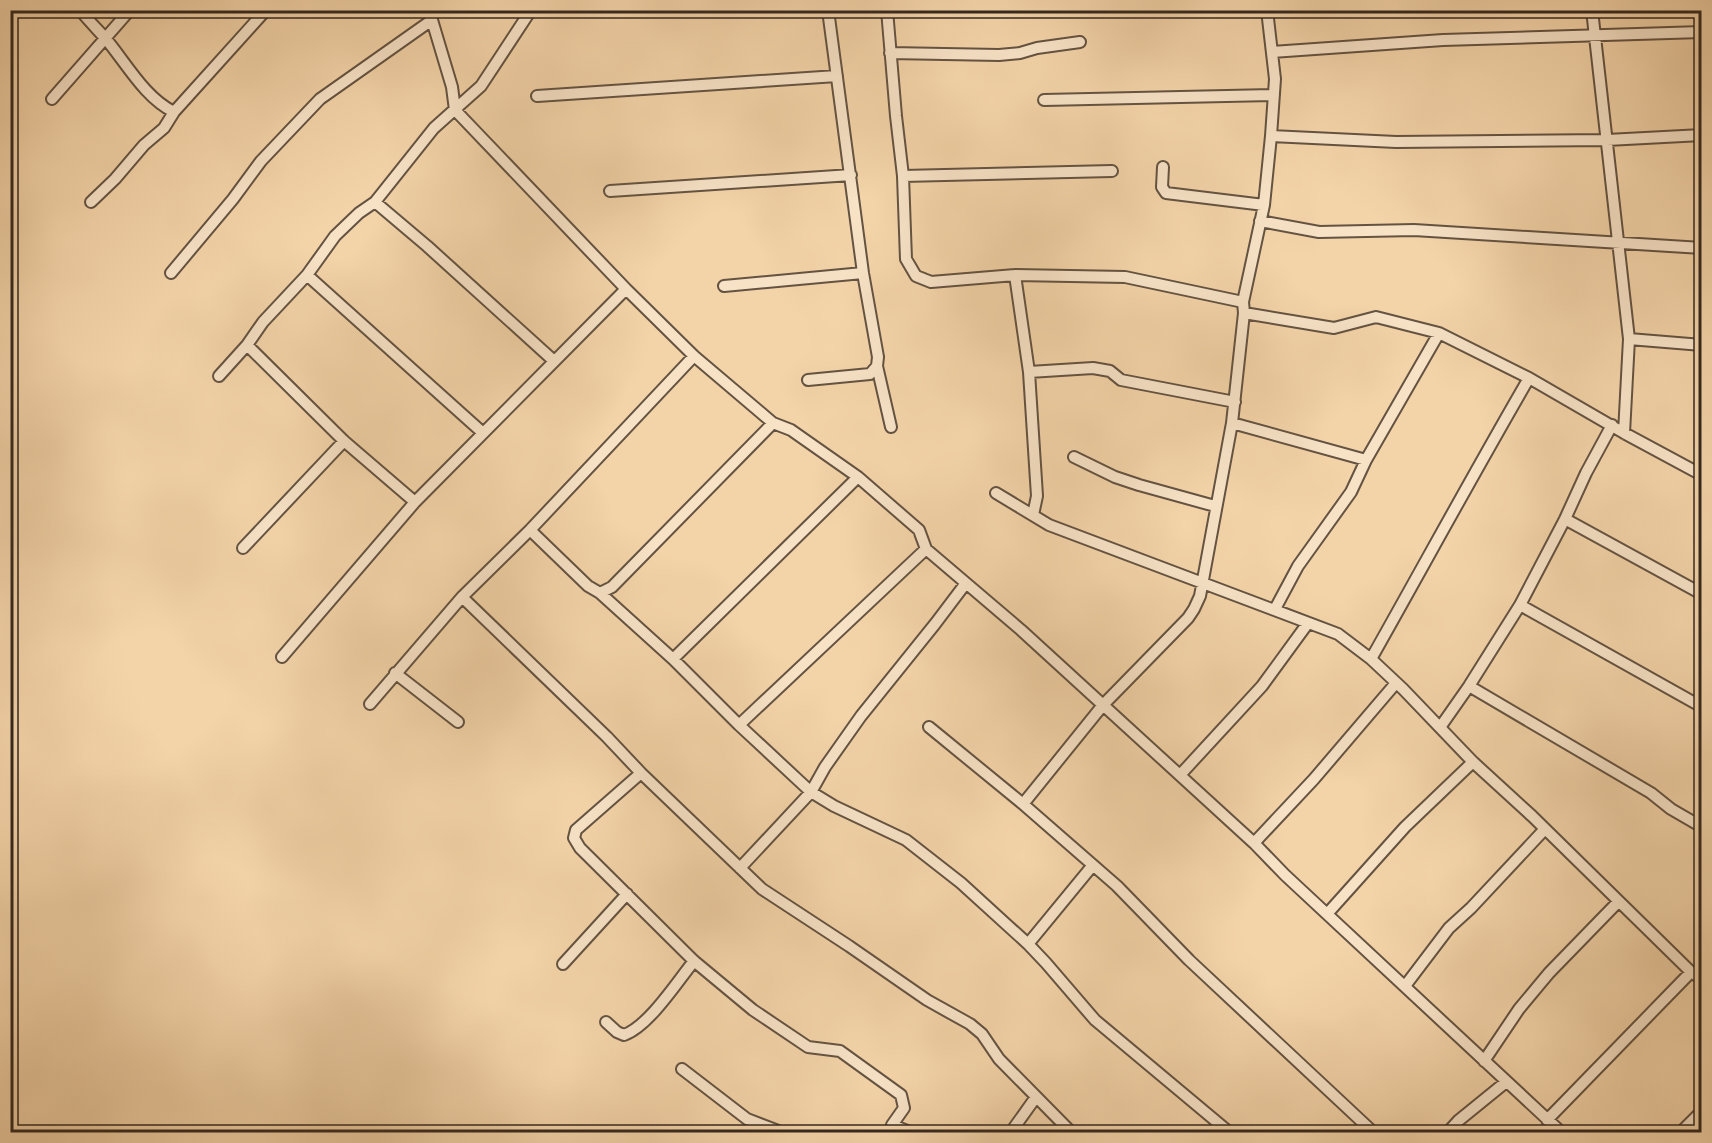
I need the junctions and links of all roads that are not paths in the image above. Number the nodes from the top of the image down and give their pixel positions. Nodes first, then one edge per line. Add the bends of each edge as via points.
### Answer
1 (80, 10) edge
2 (130, 10) edge
3 (266, 10) edge
4 (531, 10) edge
5 (828, 10) edge
6 (887, 10) edge
7 (1268, 10) edge
8 (1592, 10) edge
9 (430, 15) edge
10 (1701, 32) edge
11 (1594, 35) junction
12 (106, 39) junction
13 (1080, 42) dead end
14 (1272, 52) junction
15 (890, 53) junction
16 (837, 76) junction
17 (1274, 95) junction
18 (537, 96) dead end
19 (52, 99) dead end
20 (1044, 100) dead end
21 (455, 110) junction
22 (174, 112) junction
23 (1701, 135) edge
24 (1271, 136) junction
25 (1607, 140) junction
26 (1163, 167) dead end
27 (1112, 171) dead end
28 (851, 175) junction
29 (903, 176) junction
30 (610, 191) dead end
31 (91, 202) dead end
32 (375, 202) junction
33 (1264, 205) junction
34 (1260, 221) junction
35 (1619, 243) junction
36 (1701, 248) edge
37 (171, 273) dead end
38 (863, 273) junction
39 (307, 274) junction
40 (1015, 275) junction
41 (724, 286) dead end
42 (626, 290) junction
43 (1243, 307) junction
44 (1439, 333) junction
45 (1629, 339) junction
46 (247, 345) junction
47 (1701, 345) edge
48 (694, 356) junction
49 (554, 361) junction
50 (877, 366) junction
51 (1029, 372) junction
52 (219, 376) dead end
53 (1529, 378) junction
54 (808, 380) dead end
55 (1235, 402) junction
56 (773, 423) junction
57 (1232, 423) junction
58 (1612, 425) junction
59 (891, 427) dead end
60 (483, 433) junction
61 (1624, 434) junction
62 (344, 441) junction
63 (1074, 457) dead end
64 (1366, 460) junction
65 (1701, 475) edge
66 (858, 477) junction
67 (996, 494) dead end
68 (415, 502) junction
69 (1215, 506) junction
70 (1033, 515) junction
71 (1564, 519) junction
72 (530, 530) junction
73 (243, 548) dead end
74 (926, 549) junction
75 (1202, 582) junction
76 (966, 583) junction
77 (600, 593) junction
78 (1701, 594) edge
79 (462, 597) junction
80 (1520, 605) junction
81 (1275, 609) junction
82 (1308, 623) junction
83 (282, 657) dead end
84 (673, 659) junction
85 (1371, 659) junction
86 (395, 673) junction
87 (1396, 683) junction
88 (1469, 686) junction
89 (370, 704) dead end
90 (1103, 705) junction
91 (1701, 707) edge
92 (458, 722) dead end
93 (739, 725) junction
94 (1441, 726) junction
95 (929, 727) dead end
96 (1473, 762) junction
97 (641, 773) junction
98 (1180, 775) junction
99 (811, 792) junction
100 (1023, 804) junction
101 (1701, 827) edge
102 (1544, 830) junction
103 (1254, 843) junction
104 (1093, 865) junction
105 (740, 868) junction
106 (627, 894) junction
107 (1618, 902) junction
108 (1327, 914) junction
109 (1028, 944) junction
110 (694, 961) junction
111 (563, 964) dead end
112 (1691, 972) junction
113 (1701, 980) edge
114 (1405, 986) junction
115 (606, 1022) dead end
116 (1484, 1061) junction
117 (682, 1069) dead end
118 (1506, 1082) junction
119 (1036, 1097) junction
120 (1701, 1111) edge
121 (1548, 1120) junction
122 (889, 1129) edge
123 (781, 1132) edge
124 (910, 1132) edge
125 (1011, 1132) edge
126 (1071, 1132) edge
127 (1229, 1132) edge
128 (1373, 1132) edge
129 (1448, 1132) edge
130 (1561, 1132) edge
131 (1681, 1132) edge

1 - 12 street
2 - 12 street
3 - 22 street
4 - 21 street via 481,86
5 - 16 street
6 - 15 street
7 - 14 street
8 - 11 street
9 - 21 street
9 - 37 street via 320,99 261,161
10 - 11 street
11 - 14 street
11 - 25 street
12 - 19 street
12 - 22 street via 157,100
13 - 15 street via 999,55
14 - 17 street
15 - 29 street
16 - 18 street
16 - 28 street
17 - 20 street
17 - 24 street
21 - 32 street via 434,128
21 - 42 street
22 - 31 street via 164,128
23 - 25 street
24 - 25 street via 1396,142
24 - 33 street
25 - 35 street
26 - 33 street via 1162,187 1166,193
27 - 29 street
28 - 30 street
28 - 38 street
29 - 40 street via 906,260 916,276 931,282
32 - 39 street via 334,236
32 - 49 street
33 - 34 street
34 - 35 street via 1319,232 1414,230
34 - 43 street
35 - 36 street
35 - 45 street
38 - 41 street
38 - 50 street
39 - 46 street
39 - 60 street
40 - 43 street via 1125,277
40 - 51 street
42 - 48 street
42 - 49 street
43 - 44 street via 1334,328 1376,317
43 - 55 street
44 - 53 street
44 - 64 street
45 - 47 street
45 - 61 street
46 - 52 street
46 - 62 street
48 - 56 street
48 - 72 street
49 - 60 street
50 - 54 street via 870,374
50 - 59 street
51 - 55 street via 1093,368 1110,371 1121,380
51 - 70 street via 1037,496
53 - 58 street
53 - 85 street
55 - 57 street
56 - 66 street via 791,430
56 - 77 street via 612,587
57 - 64 street
57 - 69 street
58 - 61 street
58 - 71 street
60 - 68 street
61 - 65 street
62 - 68 street
62 - 73 street
63 - 69 street via 1115,477
64 - 81 street via 1351,492 1298,566
66 - 74 street via 919,530
66 - 84 street
67 - 70 street
68 - 83 street
69 - 75 street
70 - 75 street via 1049,525
71 - 78 street
71 - 80 street
72 - 77 street
72 - 79 street
74 - 76 street
74 - 93 street
75 - 81 street
75 - 90 street via 1200,596 1188,618
76 - 90 street
76 - 99 street via 861,716
77 - 84 street
79 - 86 street
79 - 97 street
80 - 88 street
80 - 91 street
81 - 82 street
82 - 85 street via 1338,634
82 - 98 street via 1262,686
84 - 93 street
85 - 87 street
86 - 89 street
86 - 92 street
87 - 94 street
87 - 103 street
88 - 94 street
88 - 101 street via 1651,793
90 - 98 street
90 - 100 street
93 - 99 street
94 - 96 street
95 - 100 street
96 - 102 street
96 - 108 street via 1405,827
97 - 105 street
97 - 106 street via 576,830 574,838
98 - 103 street
99 - 105 street
99 - 109 street via 906,840
100 - 104 street
102 - 107 street
102 - 114 street via 1449,928
103 - 108 street
104 - 109 street
104 - 128 street
105 - 119 street via 762,889 899,982 970,1023
106 - 110 street
106 - 111 street
107 - 112 street
107 - 116 street via 1549,973
108 - 114 street
109 - 127 street via 1095,1020
110 - 115 street via 633,1032 624,1035
110 - 122 street via 753,1010 808,1047 840,1051 901,1095 904,1108
112 - 113 street
112 - 121 street
114 - 116 street
116 - 118 street
117 - 123 street via 747,1119
118 - 121 street
118 - 129 street
119 - 125 street
119 - 126 street
120 - 131 street
121 - 130 street
122 - 124 street

